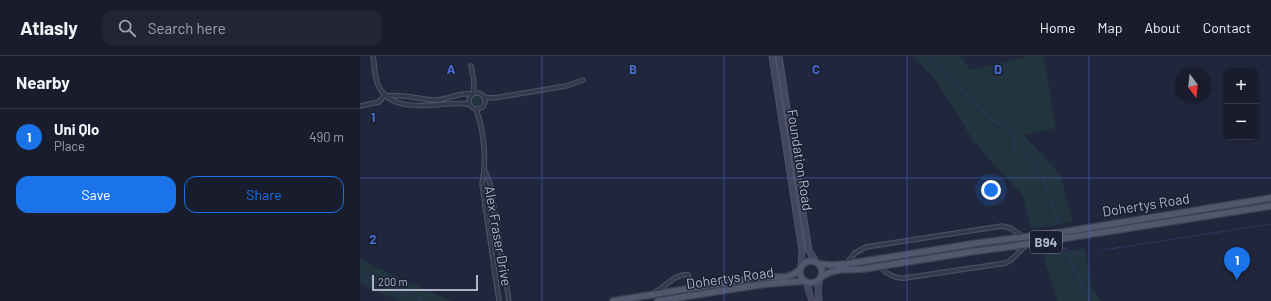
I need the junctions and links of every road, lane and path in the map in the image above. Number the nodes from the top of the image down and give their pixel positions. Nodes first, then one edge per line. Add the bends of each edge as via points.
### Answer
1 (373, 56) edge
2 (772, 56) edge
3 (779, 56) edge
4 (471, 66) dead end
5 (583, 80) dead end
6 (474, 82) junction
7 (478, 92) junction
8 (472, 94) junction
9 (384, 96) junction
10 (484, 97) junction
11 (493, 98) junction
12 (443, 99) junction
13 (485, 102) junction
14 (469, 104) junction
15 (444, 105) junction
16 (360, 106) edge
17 (480, 108) junction
18 (476, 109) junction
19 (479, 118) junction
20 (485, 171) junction
21 (1271, 198) edge
22 (1271, 206) edge
23 (497, 230) junction
24 (489, 231) junction
25 (1024, 237) junction
26 (1027, 245) junction
27 (818, 263) junction
28 (846, 264) junction
29 (880, 266) junction
30 (800, 268) junction
31 (505, 274) junction
32 (496, 276) junction
33 (820, 278) junction
34 (805, 282) junction
35 (697, 288) junction
36 (651, 295) junction
37 (499, 301) edge
38 (509, 301) edge
39 (613, 301) edge
40 (658, 301) edge
41 (812, 301) edge
42 (819, 301) edge

1 - 9 street via 377,81
2 - 30 street, Foundation Road via 802,251
3 - 27 street, Foundation Road via 809,251
4 - 6 street
5 - 11 street via 566,86
6 - 7 street
6 - 8 street
7 - 8 street
7 - 10 street
8 - 12 street via 459,94
8 - 14 street via 468,99
9 - 12 street
9 - 15 street via 402,104
9 - 16 street via 379,102
10 - 11 street
10 - 13 street
11 - 13 street
12 - 15 street
13 - 17 street
14 - 15 street
14 - 18 street
17 - 18 street
17 - 19 street, Alex Fraser Drive
18 - 19 street, Alex Fraser Drive
19 - 20 street, Alex Fraser Drive
20 - 23 street, Alex Fraser Drive via 490,183
20 - 24 street, Alex Fraser Drive via 482,184
21 - 25 main road, Dohertys Road / B94
22 - 26 main road, Dohertys Road / B94
23 - 24 street
23 - 31 street, Alex Fraser Drive
24 - 32 street, Alex Fraser Drive
25 - 28 main road, Dohertys Road / B94
25 - 28 street via 1002,226 866,247 855,253
26 - 29 main road, Dohertys Road / B94
26 - 29 street via 1006,262 901,279
27 - 28 main road, Dohertys Road / B94
27 - 30 main road, B94 via 808,261
27 - 33 main road via 822,270
29 - 33 main road, Dohertys Road / B94 via 834,271
30 - 34 main road via 800,276
30 - 35 main road, Dohertys Road / B94 via 794,274 785,277 758,278
31 - 32 street
31 - 38 street, Alex Fraser Drive
32 - 37 street, Alex Fraser Drive
33 - 34 main road, B94 via 812,283
33 - 42 street
34 - 40 main road, Dohertys Road / B94 via 765,284
34 - 41 street
35 - 36 main road, Dohertys Road / B94
35 - 36 street, Dohertys Road via 688,275 683,275 675,277
36 - 39 main road, Dohertys Road / B94

